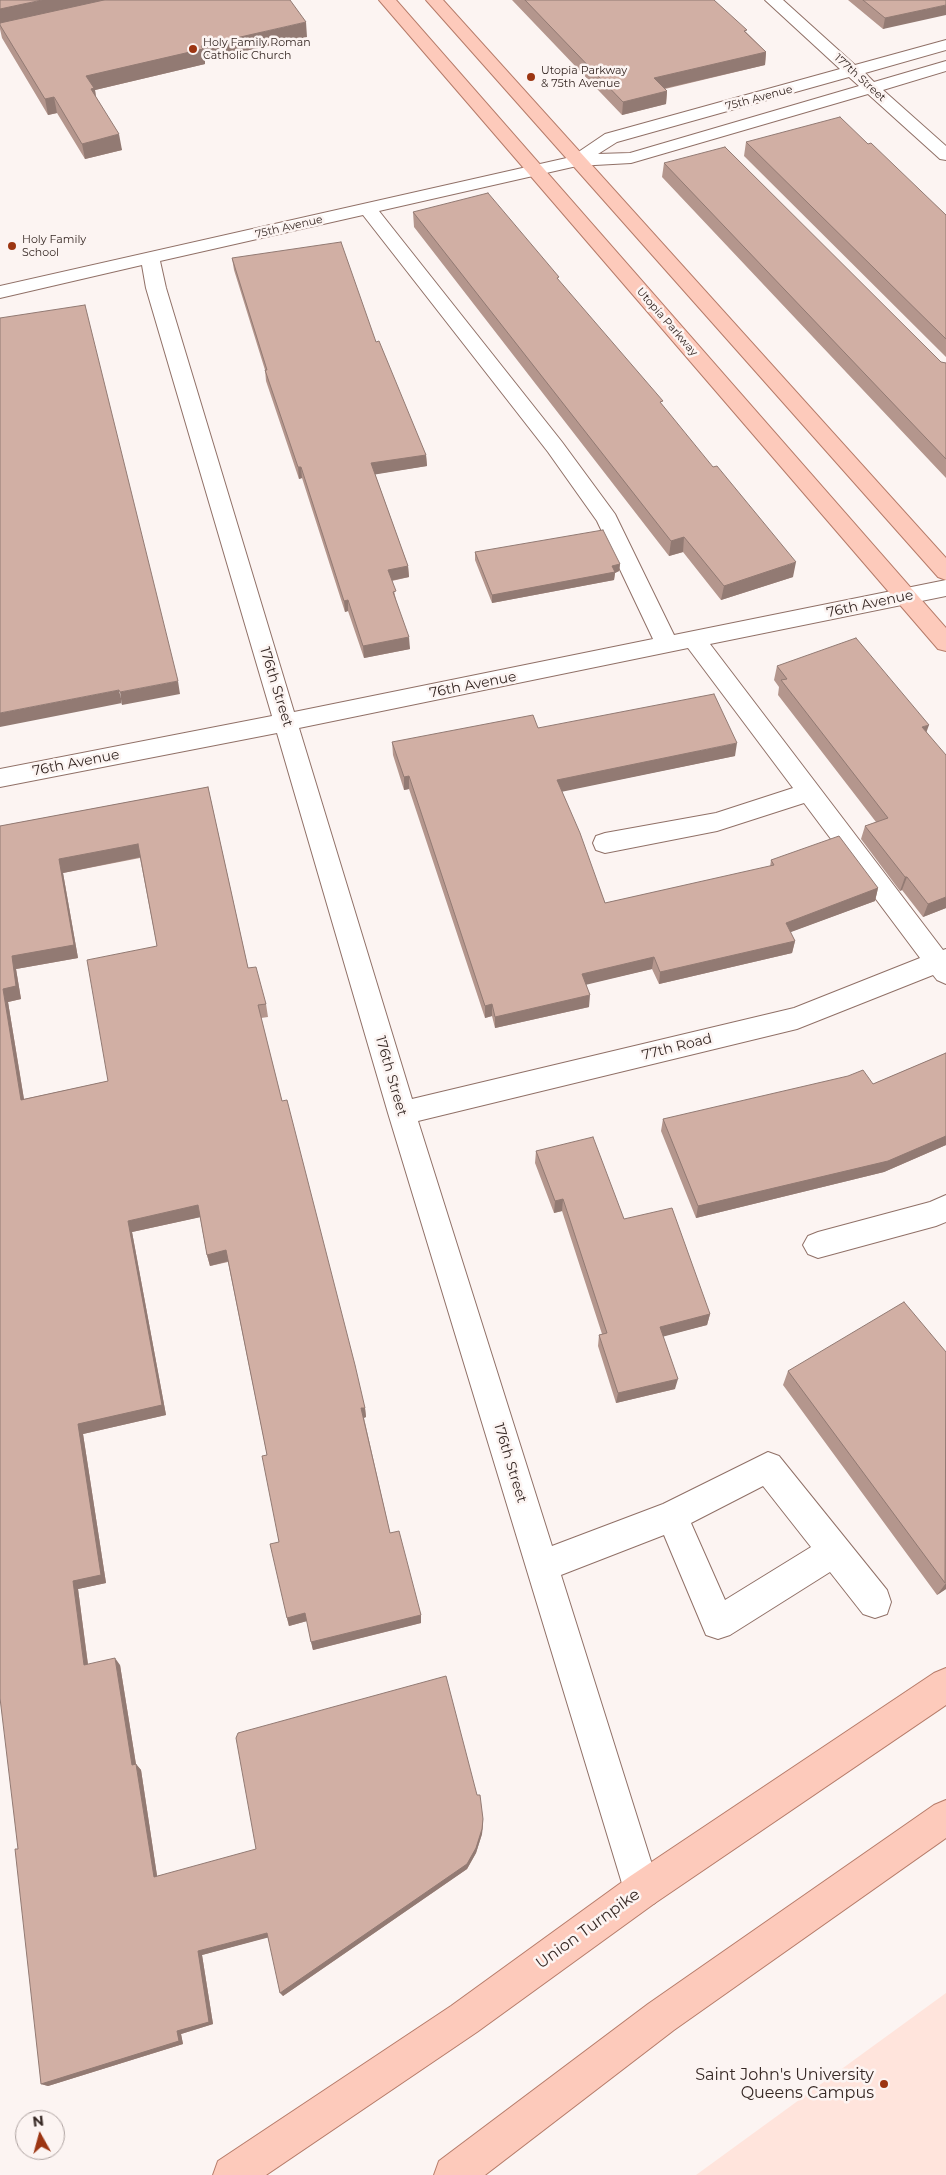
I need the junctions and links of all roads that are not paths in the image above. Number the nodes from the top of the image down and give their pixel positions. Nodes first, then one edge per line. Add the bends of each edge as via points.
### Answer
1 (387, 0) edge
2 (434, 0) edge
3 (773, 0) edge
4 (946, 45) edge
5 (946, 66) edge
6 (853, 72) junction
7 (871, 88) junction
8 (946, 155) edge
9 (577, 161) junction
10 (536, 170) junction
11 (368, 208) junction
12 (150, 258) junction
13 (0, 292) edge
14 (946, 572) edge
15 (946, 588) edge
16 (905, 598) junction
17 (694, 640) junction
18 (946, 644) edge
19 (668, 646) junction
20 (287, 722) junction
21 (0, 778) edge
22 (809, 792) junction
23 (605, 844) dead end
24 (943, 965) edge
25 (402, 1114) junction
26 (946, 1208) edge
27 (818, 1245) dead end
28 (672, 1516) junction
29 (834, 1551) junction
30 (542, 1566) junction
31 (875, 1602) dead end
32 (946, 1685) edge
33 (946, 1817) edge
34 (642, 1890) junction
35 (232, 2175) edge
36 (453, 2175) edge

1 - 10 main road, Utopia Parkway
2 - 9 main road
3 - 6 street, 177th Street
4 - 6 street, 75th Avenue
5 - 7 street, 75th Avenue
6 - 7 street, 177th Street
6 - 9 street, 75th Avenue via 611,138
7 - 8 street, 177th Street
7 - 9 street, 75th Avenue via 716,141 631,158
9 - 10 street, 75th Avenue
9 - 14 main road
10 - 11 street, 75th Avenue
10 - 16 main road, Utopia Parkway
11 - 12 street, 75th Avenue
11 - 19 street via 555,447 607,519
12 - 13 street, 75th Avenue
12 - 20 street, 176th Street via 156,288
15 - 16 street, 76th Avenue
16 - 17 street, 76th Avenue
16 - 18 main road, Utopia Parkway
17 - 19 street, 76th Avenue
17 - 22 street
19 - 20 street, 76th Avenue
20 - 21 street, 76th Avenue
20 - 25 street, 176th Street
22 - 23 street via 718,822
22 - 24 street
24 - 25 street, 77th Road via 797,1018
25 - 30 street, 176th Street
26 - 27 street
28 - 29 street via 768,1467
28 - 29 street via 718,1623
28 - 30 street
29 - 31 street
30 - 34 street, 176th Street
32 - 34 main road, Union Turnpike
33 - 36 main road via 661,2017
34 - 35 main road, Union Turnpike via 464,2019

